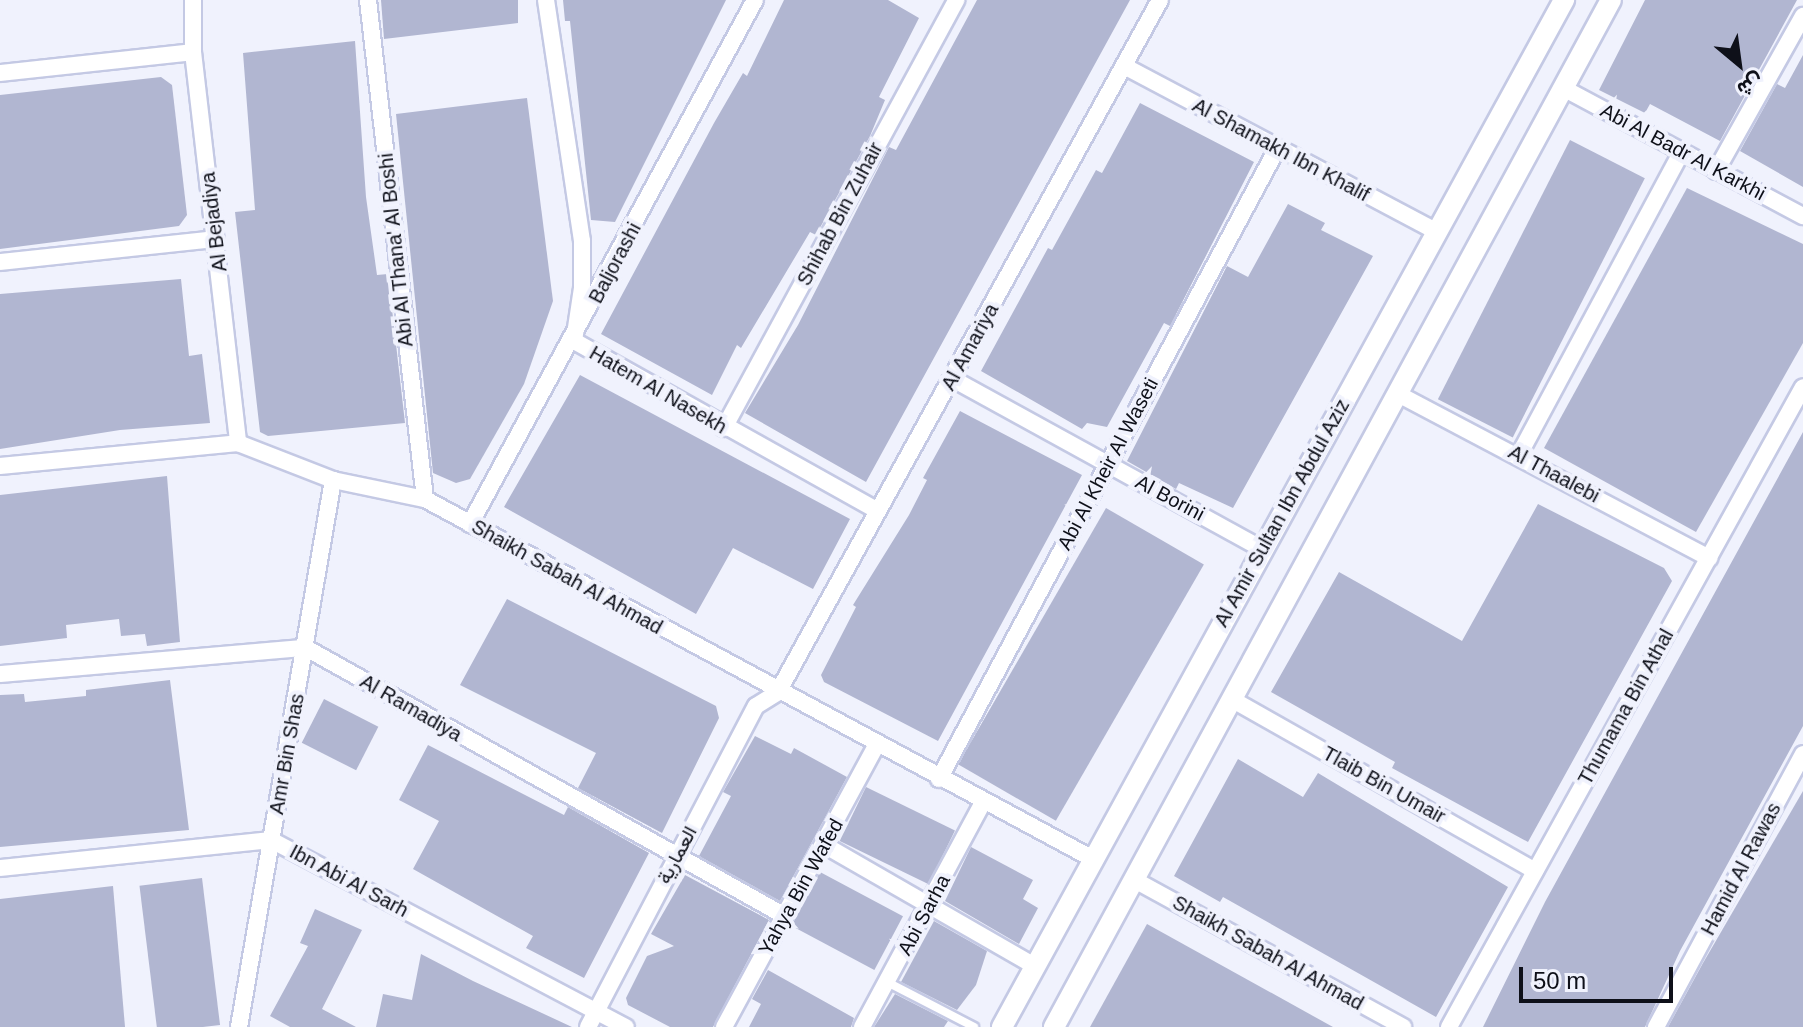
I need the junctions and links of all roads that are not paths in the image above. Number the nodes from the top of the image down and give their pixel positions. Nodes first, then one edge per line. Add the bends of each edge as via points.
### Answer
1 (193, 0) edge
2 (368, 0) edge
3 (546, 0) edge
4 (755, 0) edge
5 (1160, 0) edge
6 (1564, 0) edge
7 (1611, 0) edge
8 (949, 3) edge
9 (1803, 16) edge
10 (193, 52) junction
11 (1124, 66) junction
12 (0, 73) edge
13 (1563, 88) junction
14 (1277, 149) junction
15 (1681, 153) junction
16 (1716, 171) junction
17 (1803, 216) edge
18 (1438, 232) junction
19 (216, 239) junction
20 (0, 262) edge
21 (574, 341) junction
22 (953, 379) junction
23 (1803, 387) edge
24 (1398, 394) junction
25 (724, 428) junction
26 (238, 443) junction
27 (1519, 455) junction
28 (1107, 464) junction
29 (0, 466) edge
30 (333, 480) junction
31 (425, 499) junction
32 (877, 510) junction
33 (470, 524) junction
34 (1261, 548) junction
35 (1709, 558) junction
36 (306, 648) junction
37 (0, 674) edge
38 (778, 692) junction
39 (1233, 700) junction
40 (876, 746) junction
41 (1803, 754) edge
42 (939, 779) junction
43 (983, 802) junction
44 (271, 840) junction
45 (826, 846) junction
46 (675, 858) junction
47 (1093, 859) junction
48 (0, 868) edge
49 (1535, 871) junction
50 (1133, 879) junction
51 (930, 905) junction
52 (785, 916) junction
53 (1035, 966) junction
54 (887, 982) junction
55 (596, 1011) junction
56 (239, 1027) edge
57 (588, 1027) edge
58 (626, 1027) edge
59 (724, 1027) edge
60 (862, 1027) edge
61 (974, 1027) edge
62 (1002, 1027) edge
63 (1054, 1027) edge
64 (1403, 1027) edge
65 (1449, 1027) edge
66 (1656, 1027) edge

1 - 10 street, Al Bejadiya
2 - 31 street, Abi Al Thana' Al Boshi
3 - 21 street, Hatem Al Nasekh via 582,241
4 - 21 street, Baljorashi
5 - 11 street, Al Amariya
6 - 18 street, Al Amir Sultan Ibn Abdul Aziz
7 - 13 street
8 - 25 street, Shihab Bin Zuhair
9 - 16 street
10 - 12 street
10 - 19 street, Al Bejadiya
11 - 14 street, Al Shamakh Ibn Khalif
11 - 22 street, Al Amariya
13 - 15 street, Abi Al Badr Al Karkhi
13 - 24 street
14 - 18 street, Al Shamakh Ibn Khalif
14 - 28 street, Abi Al Kheir Al Waseti
15 - 16 street, Abi Al Badr Al Karkhi
15 - 27 street
16 - 17 street, Abi Al Badr Al Karkhi
18 - 34 street, Al Amir Sultan Ibn Abdul Aziz
19 - 20 street
19 - 26 street, Al Bejadiya
21 - 25 street, Hatem Al Nasekh
21 - 33 street, Baljorashi
22 - 28 street, Al Borini
22 - 32 street, Al Amariya
23 - 35 street, Thumama Bin Athal
24 - 27 street, Al Thaalebi
24 - 39 street
25 - 32 street, Hatem Al Nasekh
26 - 29 street, Shaikh Sabah Al Ahmad
26 - 30 street, Shaikh Sabah Al Ahmad
27 - 35 street, Al Thaalebi
28 - 34 street, Al Borini
28 - 42 street, Abi Al Kheir Al Waseti
30 - 31 street, Shaikh Sabah Al Ahmad
30 - 36 street, Amr Bin Shas
31 - 33 street, Shaikh Sabah Al Ahmad
32 - 38 street, Al Amariya
33 - 38 street, Shaikh Sabah Al Ahmad
34 - 47 street, Al Amir Sultan Ibn Abdul Aziz
35 - 49 street, Thumama Bin Athal
36 - 37 street
36 - 44 street, Amr Bin Shas
36 - 46 street, Al Ramadiya
38 - 40 street, Shaikh Sabah Al Ahmad
38 - 46 street, العمارية via 756,706
39 - 49 street, Tlaib Bin Umair
39 - 50 street
40 - 42 street, Shaikh Sabah Al Ahmad
40 - 45 street, Yahya Bin Wafed
41 - 66 street, Hamid Al Rawas
42 - 43 street, Shaikh Sabah Al Ahmad
43 - 47 street, Shaikh Sabah Al Ahmad
43 - 51 street, Abi Sarha
44 - 48 street, Ibn Abi Al Sarh
44 - 55 street, Ibn Abi Al Sarh
44 - 56 street, Amr Bin Shas
45 - 51 street
45 - 52 street, Yahya Bin Wafed
46 - 52 street, Al Ramadiya
46 - 55 street, العمارية
47 - 53 street, Al Amir Sultan Ibn Abdul Aziz
49 - 65 street, Thumama Bin Athal
50 - 63 street
50 - 64 street, Shaikh Sabah Al Ahmad
51 - 53 street
51 - 54 street, Abi Sarha
52 - 59 street, Yahya Bin Wafed
53 - 62 street, Al Amir Sultan Ibn Abdul Aziz
54 - 60 street, Abi Sarha
54 - 61 lane
55 - 57 street, العمارية
55 - 58 street, Ibn Abi Al Sarh

